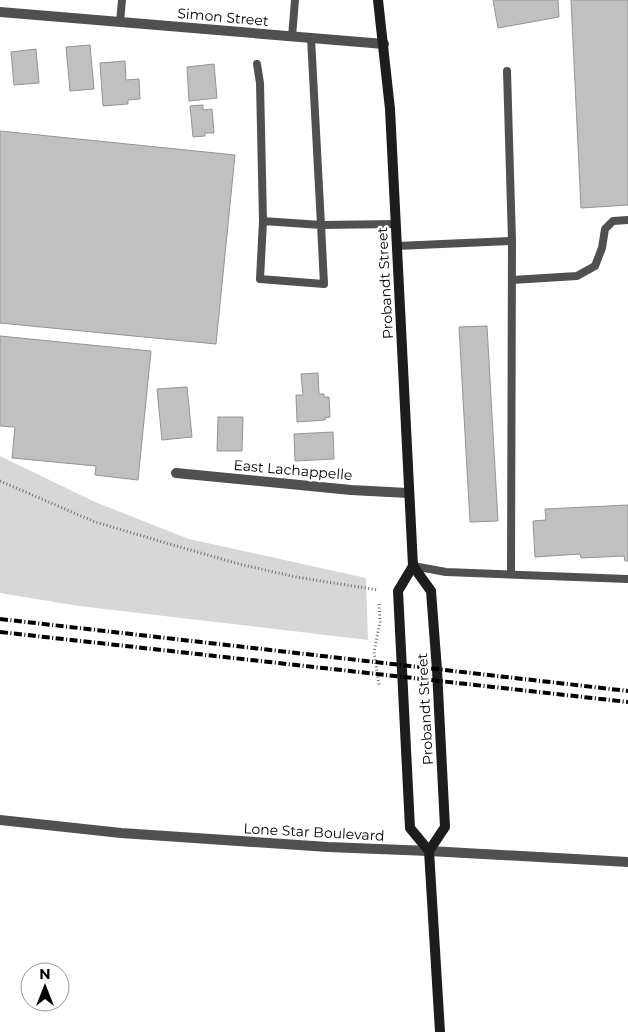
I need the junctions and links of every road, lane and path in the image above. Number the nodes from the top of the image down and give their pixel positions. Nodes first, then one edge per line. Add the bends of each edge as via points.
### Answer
1 (122, 0) edge
2 (295, 0) edge
3 (378, 0) edge
4 (0, 12) edge
5 (120, 22) junction
6 (292, 37) junction
7 (311, 38) junction
8 (384, 44) junction
9 (257, 64) dead end
10 (507, 71) dead end
11 (628, 220) edge
12 (263, 221) junction
13 (396, 224) junction
14 (321, 225) junction
15 (512, 241) junction
16 (397, 246) junction
17 (512, 280) junction
18 (176, 473) dead end
19 (0, 481) edge
20 (408, 493) junction
21 (413, 566) junction
22 (511, 574) junction
23 (628, 579) edge
24 (378, 590) dead end
25 (379, 604) dead end
26 (379, 685) dead end
27 (0, 820) edge
28 (429, 851) junction
29 (628, 862) edge
30 (440, 1032) edge

1 - 5 lane
2 - 6 lane
3 - 8 main road, Probandt Street
4 - 5 street, Simon Street
5 - 6 street, Simon Street
6 - 7 street, Simon Street
7 - 8 street, Simon Street
7 - 14 lane
8 - 13 main road, Probandt Street
9 - 12 lane
10 - 15 lane
11 - 17 lane via 613,221 605,229 596,266 577,276
12 - 14 lane
12 - 14 lane via 260,279 324,284
13 - 14 lane
13 - 16 main road, Probandt Street
15 - 16 lane
15 - 17 lane
16 - 20 main road, Probandt Street
17 - 22 lane
18 - 20 street, East Lachappelle
19 - 24 path via 96,522 192,550 296,577
20 - 21 main road, Probandt Street
21 - 22 lane via 446,572
21 - 28 main road, Probandt Street via 431,591 437,676 445,827
21 - 28 main road, Probandt Street via 398,591 410,828
22 - 23 lane
25 - 26 path via 380,622 374,652
27 - 28 street, Lone Star Boulevard via 121,833 328,848
28 - 29 street, Lone Star Boulevard
28 - 30 main road

